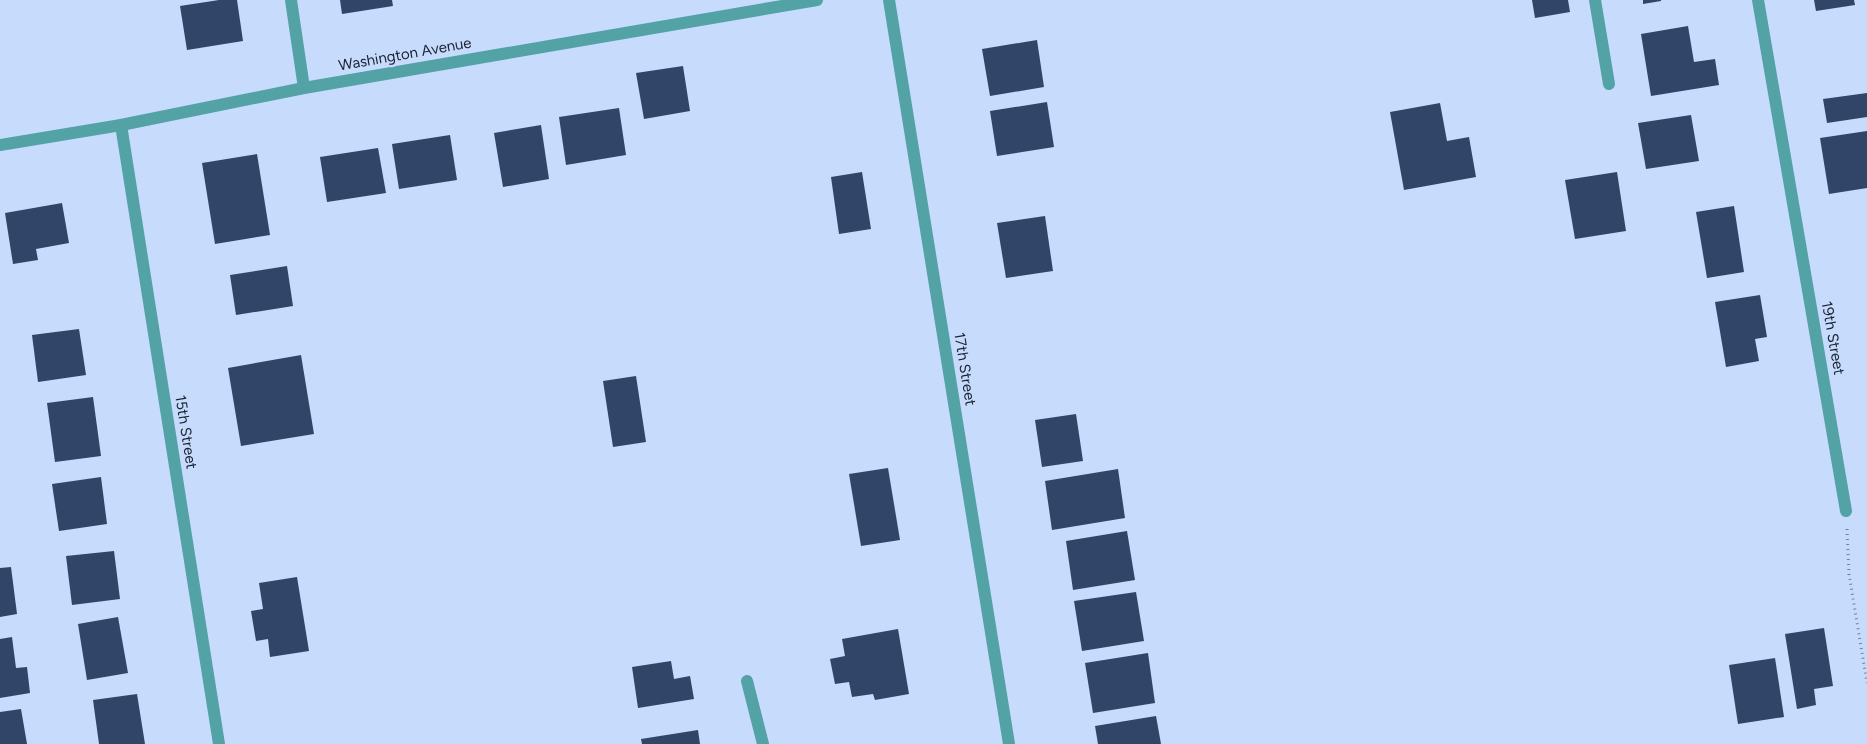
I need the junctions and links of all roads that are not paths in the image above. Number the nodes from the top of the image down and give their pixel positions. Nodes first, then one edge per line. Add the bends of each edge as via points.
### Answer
1 (291, 0) edge
2 (817, 0) edge
3 (890, 0) edge
4 (1595, 0) edge
5 (1758, 0) edge
6 (1609, 84) dead end
7 (304, 88) junction
8 (121, 125) junction
9 (0, 145) edge
10 (1846, 511) road end
11 (747, 681) dead end
12 (219, 744) edge
13 (763, 744) edge
14 (1009, 744) edge

1 - 7 street
2 - 7 street, Washington Avenue
3 - 14 street, 17th Street
4 - 6 street
5 - 10 street, 19th Street
7 - 8 street, Washington Avenue
8 - 9 street, Washington Avenue
8 - 12 street, 15th Street
11 - 13 street

